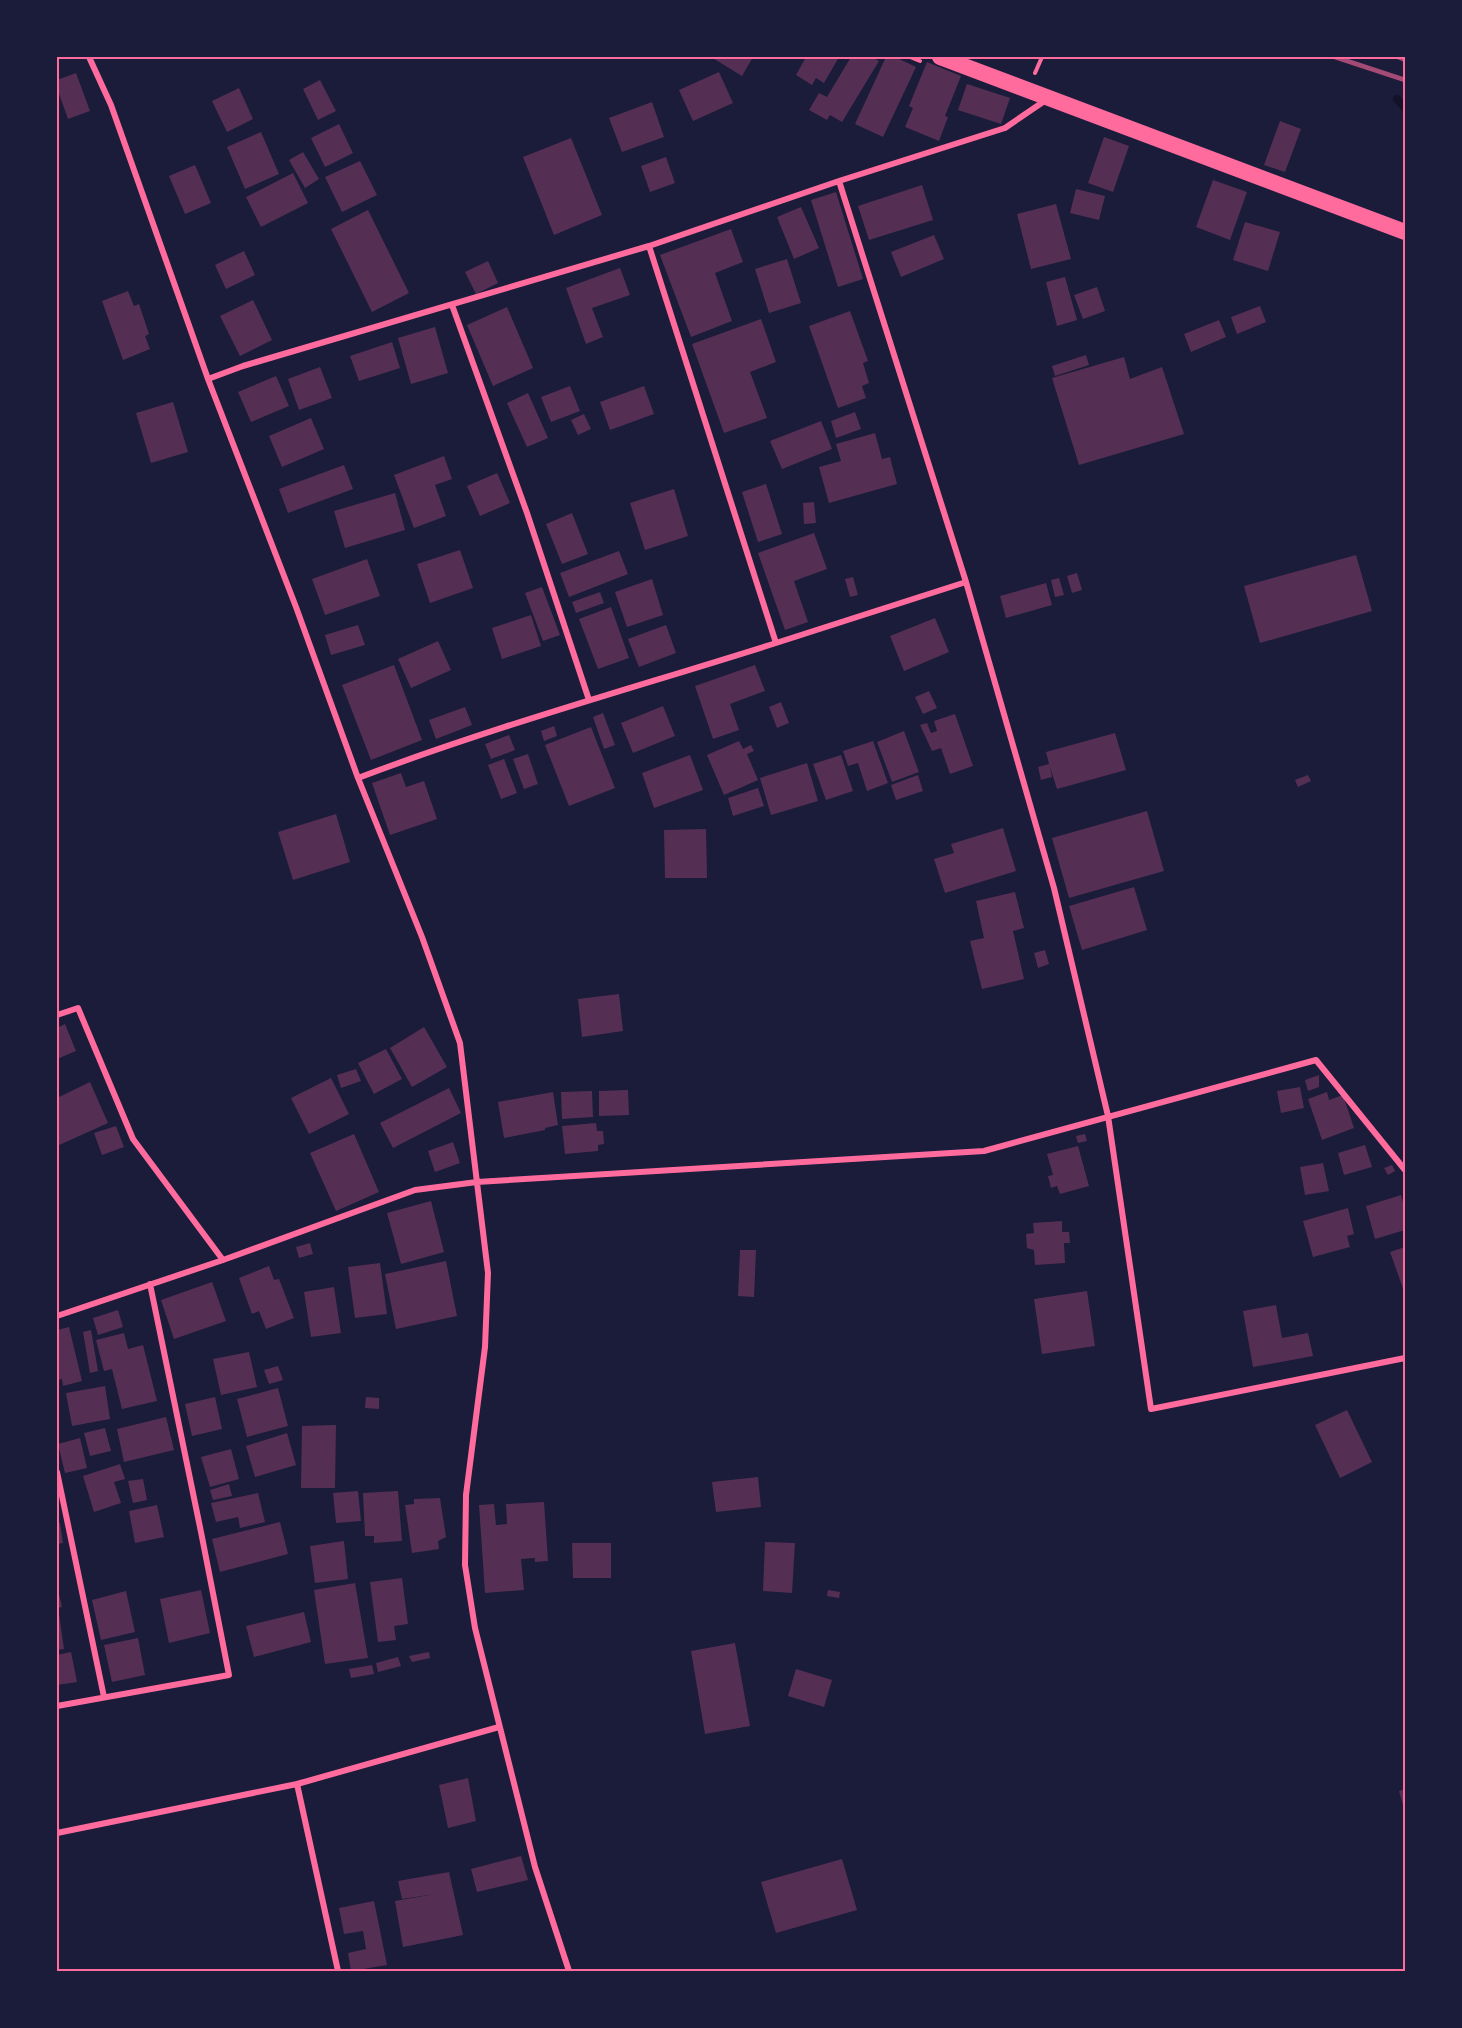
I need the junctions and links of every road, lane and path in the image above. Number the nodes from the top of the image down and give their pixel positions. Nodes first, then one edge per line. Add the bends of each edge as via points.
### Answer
1 (89, 57) edge
2 (940, 57) edge
3 (1042, 57) edge
4 (1033, 79) dead end
5 (1049, 98) junction
6 (840, 181) junction
7 (1405, 232) edge
8 (649, 246) junction
9 (452, 305) junction
10 (208, 379) junction
11 (966, 582) junction
12 (776, 643) junction
13 (589, 699) junction
14 (358, 778) junction
15 (57, 1015) edge
16 (1108, 1116) junction
17 (1405, 1170) edge
18 (477, 1182) junction
19 (223, 1260) junction
20 (150, 1284) junction
21 (57, 1316) edge
22 (1405, 1358) edge
23 (57, 1472) edge
24 (104, 1697) junction
25 (57, 1706) edge
26 (499, 1727) junction
27 (297, 1784) junction
28 (57, 1833) edge
29 (338, 1971) edge
30 (569, 1971) edge

1 - 10 street via 111,105
2 - 5 highway
3 - 4 path
5 - 6 street via 1005,128
5 - 7 highway
6 - 8 street
6 - 11 street
8 - 9 street
8 - 12 street
9 - 10 street
9 - 13 street
10 - 14 street
11 - 12 street
11 - 16 street via 1054,888
12 - 13 street
13 - 14 street
14 - 18 street via 423,937 460,1043
15 - 19 street via 78,1008 133,1139
16 - 17 street via 1316,1060
16 - 18 street via 984,1151
16 - 22 street via 1151,1409
18 - 19 street via 415,1190
18 - 26 street via 488,1284 485,1347 466,1495 465,1565 475,1628
19 - 20 street
20 - 21 street
20 - 24 street via 229,1675
23 - 24 street
24 - 25 street
26 - 27 street
26 - 30 street via 535,1867
27 - 28 street
27 - 29 street

